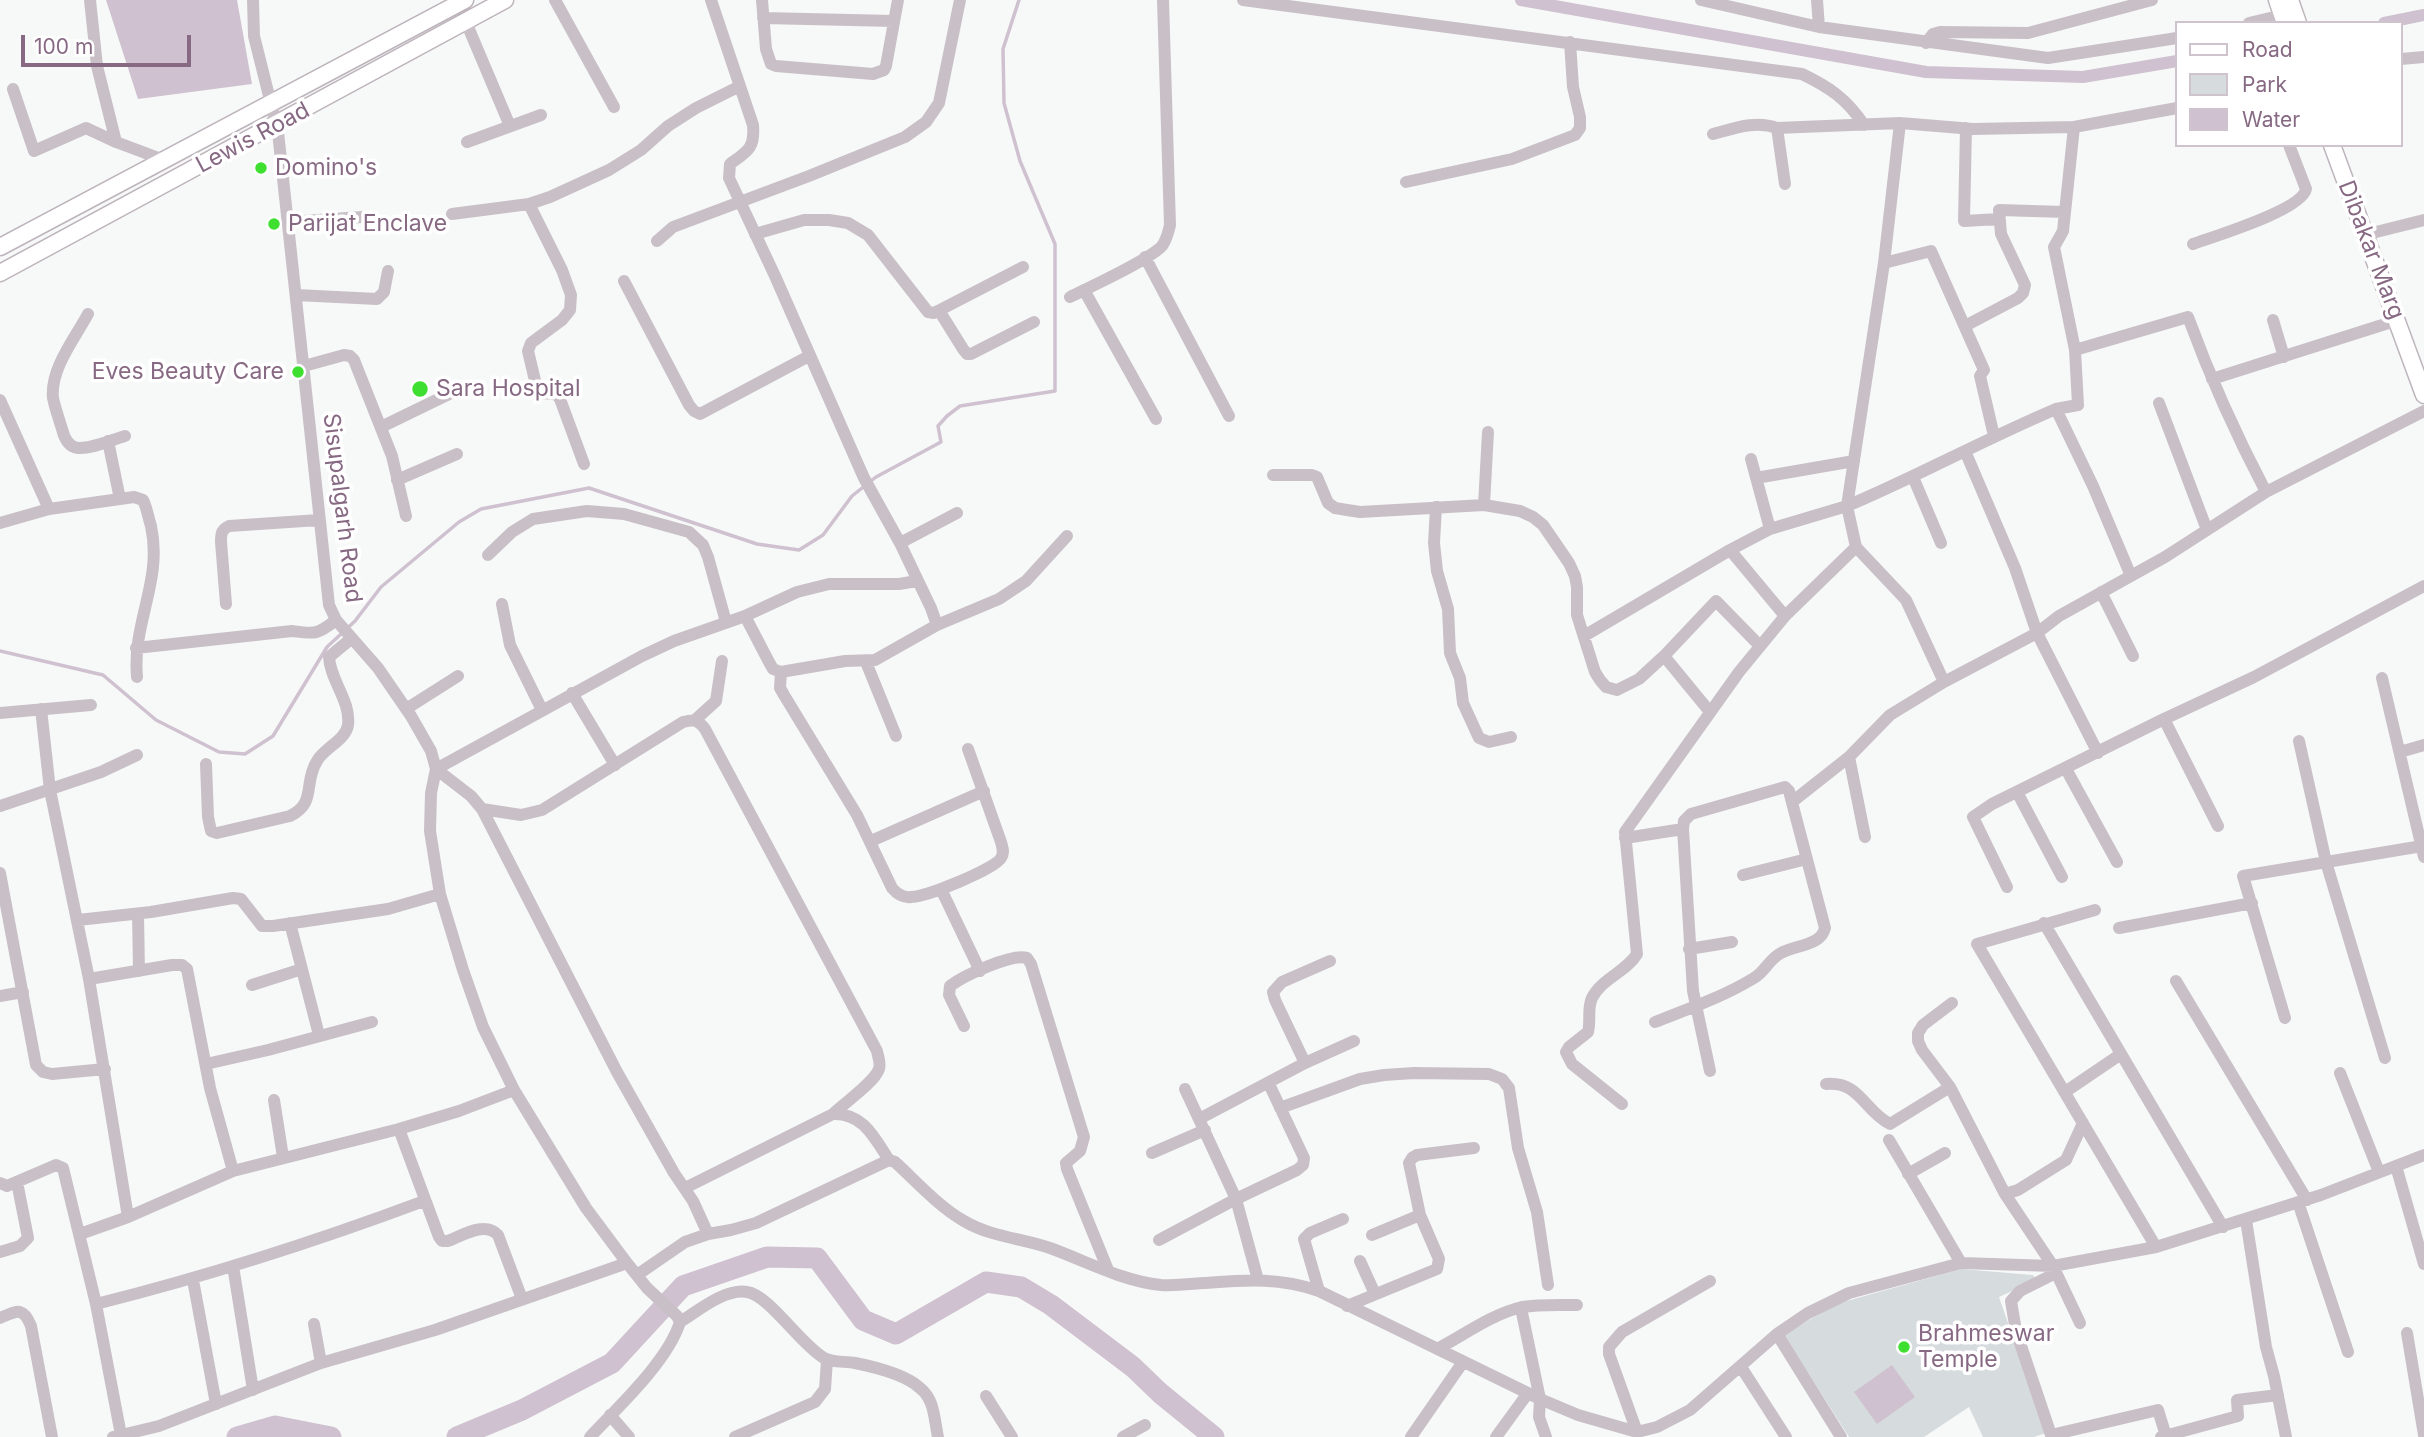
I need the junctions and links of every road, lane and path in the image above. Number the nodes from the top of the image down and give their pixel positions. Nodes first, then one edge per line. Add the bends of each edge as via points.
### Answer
1 (90, 0) edge
2 (253, 0) edge
3 (465, 0) edge
4 (505, 0) edge
5 (555, 0) edge
6 (711, 0) edge
7 (762, 0) edge
8 (898, 0) edge
9 (960, 0) edge
10 (1163, 0) edge
11 (1243, 0) edge
12 (1701, 0) edge
13 (1817, 0) edge
14 (2090, 0) edge
15 (2152, 0) edge
16 (1736, 4) edge
17 (2288, 12) edge
18 (2095, 14) junction
19 (763, 18) junction
20 (894, 21) junction
21 (2256, 21) edge
22 (466, 22) junction
23 (1819, 27) junction
24 (2176, 38) edge
25 (1570, 42) junction
26 (1926, 43) junction
27 (2424, 57) edge
28 (2403, 59) edge
29 (740, 86) junction
30 (13, 89) dead end
31 (272, 103) junction
32 (614, 107) dead end
33 (2176, 108) edge
34 (541, 115) dead end
35 (1900, 123) junction
36 (277, 125) junction
37 (1864, 125) junction
38 (510, 126) junction
39 (2074, 127) junction
40 (1777, 128) junction
41 (1966, 128) junction
42 (1713, 134) dead end
43 (116, 142) junction
44 (467, 142) dead end
45 (2290, 147) edge
46 (2333, 147) edge
47 (2343, 147) edge
48 (164, 160) junction
49 (1406, 182) dead end
50 (1785, 184) dead end
51 (740, 202) junction
52 (529, 204) junction
53 (2065, 212) junction
54 (452, 214) dead end
55 (362, 217) dead end
56 (1999, 219) junction
57 (2424, 220) edge
58 (288, 222) junction
59 (2376, 233) junction
60 (755, 234) junction
61 (657, 241) dead end
62 (2193, 244) dead end
63 (0, 247) edge
64 (1145, 257) junction
65 (1884, 263) junction
66 (1023, 267) dead end
67 (388, 271) dead end
68 (0, 273) edge
69 (624, 281) dead end
70 (1084, 290) junction
71 (296, 295) junction
72 (1070, 298) dead end
73 (940, 312) junction
74 (88, 314) dead end
75 (2273, 320) dead end
76 (2398, 320) junction
77 (1034, 322) dead end
78 (1965, 326) junction
79 (2075, 350) junction
80 (810, 356) junction
81 (2284, 357) junction
82 (2424, 364) edge
83 (304, 366) junction
84 (2212, 379) junction
85 (449, 394) dead end
86 (2424, 395) edge
87 (0, 400) edge
88 (2159, 403) dead end
89 (2056, 409) junction
90 (2424, 411) edge
91 (1229, 415) dead end
92 (1156, 419) dead end
93 (381, 427) junction
94 (1488, 432) dead end
95 (125, 436) dead end
96 (1994, 436) junction
97 (108, 441) junction
98 (1965, 451) junction
99 (457, 454) dead end
100 (1751, 459) dead end
101 (1854, 461) junction
102 (584, 464) dead end
103 (1273, 475) dead end
104 (1913, 477) junction
105 (1756, 478) junction
106 (397, 480) junction
107 (2266, 492) junction
108 (120, 499) junction
109 (1484, 505) junction
110 (1847, 506) junction
111 (1436, 508) junction
112 (49, 509) junction
113 (957, 513) dead end
114 (406, 516) dead end
115 (319, 520) junction
116 (0, 523) edge
117 (1770, 529) junction
118 (2207, 530) junction
119 (1067, 536) dead end
120 (900, 543) junction
121 (1941, 543) dead end
122 (1856, 547) junction
123 (1730, 550) junction
124 (488, 555) dead end
125 (2131, 576) junction
126 (917, 581) junction
127 (2424, 586) edge
128 (2101, 592) junction
129 (226, 604) dead end
130 (502, 604) dead end
131 (745, 616) junction
132 (1785, 616) junction
133 (338, 622) junction
134 (726, 622) junction
135 (937, 625) junction
136 (2037, 633) junction
137 (1584, 636) junction
138 (351, 637) junction
139 (1760, 646) junction
140 (136, 648) junction
141 (1664, 656) junction
142 (2133, 656) dead end
143 (722, 661) dead end
144 (866, 662) junction
145 (781, 672) junction
146 (458, 676) dead end
147 (137, 677) dead end
148 (2382, 678) dead end
149 (1944, 682) junction
150 (572, 693) junction
151 (91, 705) dead end
152 (41, 709) junction
153 (406, 709) junction
154 (542, 710) junction
155 (1710, 712) junction
156 (0, 713) edge
157 (2164, 719) junction
158 (695, 720) junction
159 (896, 736) dead end
160 (1511, 737) dead end
161 (2300, 741) dead end
162 (2424, 745) edge
163 (968, 749) dead end
164 (2400, 752) junction
165 (2098, 753) junction
166 (138, 755) dead end
167 (1849, 757) junction
168 (206, 764) dead end
169 (615, 765) junction
170 (436, 769) junction
171 (2066, 769) junction
172 (50, 790) junction
173 (984, 791) junction
174 (2017, 792) junction
175 (1792, 802) junction
176 (0, 806) edge
177 (482, 809) junction
178 (2218, 826) dead end
179 (1683, 829) junction
180 (1866, 837) dead end
181 (1625, 838) junction
182 (871, 841) junction
183 (2423, 851) edge
184 (1807, 859) junction
185 (2117, 862) dead end
186 (2326, 862) junction
187 (0, 873) edge
188 (1743, 875) dead end
189 (2062, 877) dead end
190 (2007, 887) dead end
191 (941, 889) junction
192 (440, 894) junction
193 (2252, 903) junction
194 (2095, 910) dead end
195 (138, 914) junction
196 (78, 920) junction
197 (290, 923) junction
198 (2044, 923) junction
199 (2119, 928) dead end
200 (1732, 942) dead end
201 (1689, 949) junction
202 (1330, 961) dead end
203 (302, 970) junction
204 (139, 971) junction
205 (980, 971) junction
206 (89, 979) junction
207 (2176, 981) dead end
208 (252, 985) dead end
209 (23, 992) junction
210 (0, 996) edge
211 (1952, 1003) dead end
212 (1696, 1006) junction
213 (2285, 1018) dead end
214 (372, 1022) dead end
215 (1655, 1022) dead end
216 (964, 1026) dead end
217 (319, 1035) junction
218 (1354, 1041) dead end
219 (2121, 1054) junction
220 (2385, 1058) dead end
221 (1305, 1062) junction
222 (205, 1064) junction
223 (105, 1069) junction
224 (1710, 1071) dead end
225 (2340, 1073) dead end
226 (1269, 1084) junction
227 (1826, 1084) dead end
228 (1950, 1087) junction
229 (1185, 1089) dead end
230 (514, 1090) junction
231 (2065, 1092) junction
232 (274, 1100) dead end
233 (1622, 1104) dead end
234 (1280, 1108) junction
235 (833, 1114) junction
236 (2084, 1123) junction
237 (1202, 1125) junction
238 (399, 1129) junction
239 (1889, 1139) dead end
240 (1474, 1148) dead end
241 (1152, 1153) dead end
242 (1945, 1153) dead end
243 (2424, 1156) edge
244 (283, 1157) junction
245 (888, 1160) junction
246 (2396, 1166) junction
247 (233, 1171) junction
248 (2379, 1172) junction
249 (1909, 1174) junction
250 (17, 1182) junction
251 (0, 1183) edge
252 (685, 1188) junction
253 (2005, 1194) junction
254 (1236, 1199) junction
255 (424, 1201) junction
256 (2302, 1201) junction
257 (1420, 1214) junction
258 (128, 1217) junction
259 (1343, 1219) dead end
260 (2246, 1220) junction
261 (2223, 1227) junction
262 (80, 1234) junction
263 (708, 1234) junction
264 (1372, 1235) dead end
265 (1159, 1240) dead end
266 (2156, 1247) junction
267 (0, 1252) edge
268 (1360, 1261) dead end
269 (627, 1263) junction
270 (1961, 1263) junction
271 (2424, 1264) edge
272 (233, 1266) junction
273 (2055, 1269) junction
274 (1108, 1270) junction
275 (637, 1275) junction
276 (193, 1280) junction
277 (1258, 1280) junction
278 (1710, 1281) dead end
279 (1548, 1285) dead end
280 (1319, 1291) junction
281 (1375, 1294) junction
282 (522, 1299) junction
283 (96, 1304) junction
284 (1577, 1305) dead end
285 (1347, 1306) junction
286 (1521, 1308) junction
287 (0, 1318) edge
288 (678, 1319) junction
289 (314, 1324) dead end
290 (2080, 1324) dead end
291 (2407, 1333) dead end
292 (1777, 1334) junction
293 (1437, 1349) junction
294 (2348, 1352) dead end
295 (827, 1360) junction
296 (1463, 1362) junction
297 (321, 1363) junction
298 (1741, 1367) junction
299 (253, 1390) junction
300 (2278, 1395) junction
301 (986, 1396) dead end
302 (1534, 1396) junction
303 (216, 1404) junction
304 (607, 1419) junction
305 (1145, 1425) dead end
306 (1637, 1432) junction
307 (2424, 1435) edge
308 (117, 1436) edge
309 (2049, 1436) edge
310 (2163, 1436) edge
311 (52, 1437) edge
312 (590, 1437) edge
313 (629, 1437) edge
314 (735, 1437) edge
315 (938, 1437) edge
316 (1012, 1437) edge
317 (1124, 1437) edge
318 (1411, 1437) edge
319 (1496, 1437) edge
320 (1546, 1437) edge
321 (1786, 1437) edge
322 (1841, 1437) edge
323 (2286, 1437) edge

1 - 43 street via 97,66
2 - 31 street, Sisupalgarh Road via 254,36
3 - 31 main road, Lewis Road
4 - 22 main road, Lewis Road
5 - 32 street
6 - 29 street
7 - 19 street
8 - 20 street
9 - 51 street via 939,103 926,122 905,137
10 - 64 street via 1170,225 1160,247
11 - 25 street
12 - 16 street
13 - 23 street
14 - 18 street
15 - 18 street
16 - 23 street
17 - 21 street
18 - 26 street via 2028,33 1940,32
19 - 20 street
19 - 20 street via 771,64 873,74 886,66
22 - 36 main road, Lewis Road
22 - 38 street
23 - 26 street
24 - 26 street via 2048,58
25 - 37 street via 1802,74 1852,106
25 - 49 street via 1580,117 1575,135 1512,159
27 - 28 street
29 - 51 street via 754,141 730,164 729,178
29 - 52 street via 695,108 609,170
30 - 43 street via 34,151 86,128
31 - 36 street, Sisupalgarh Road
31 - 48 main road, Lewis Road
33 - 39 street
34 - 38 street
35 - 37 street
35 - 41 street
35 - 65 street
36 - 58 street, Sisupalgarh Road
36 - 68 main road, Lewis Road
37 - 40 street
38 - 44 street
39 - 41 street
39 - 53 street
40 - 42 street via 1754,124
40 - 50 street
41 - 56 street via 1964,221
43 - 48 street
45 - 62 street via 2306,189 2301,199 2280,212
46 - 76 main road, Dibakar Marg
47 - 59 main road, Dibakar Marg
48 - 63 main road, Lewis Road
51 - 60 street
51 - 61 street via 673,227
52 - 54 street
52 - 102 street via 571,295 570,310 531,343 528,351 537,389 560,399
53 - 56 street via 2000,210
53 - 79 street via 2063,231 2054,247
55 - 58 street
56 - 78 street via 2025,285 2023,293
57 - 59 street
58 - 71 street, Sisupalgarh Road
59 - 82 main road, Dibakar Marg
60 - 73 street via 804,220 848,223 868,235 928,312
60 - 80 street
64 - 70 street
64 - 91 street
65 - 78 street via 1931,251
65 - 101 street
66 - 73 street
67 - 71 street via 384,292 377,299
69 - 80 street via 689,405 700,414
70 - 72 street
70 - 92 street
71 - 83 street, Sisupalgarh Road
73 - 77 street via 967,354
74 - 97 street via 58,368 53,398 69,445 76,448
75 - 81 street
76 - 81 street
76 - 86 main road, Dibakar Marg
78 - 96 street via 1984,370 1980,376
79 - 84 street via 2188,317
79 - 89 street via 2078,405
80 - 120 street via 864,478
81 - 84 street
83 - 93 street via 350,356
83 - 115 street, Sisupalgarh Road
84 - 107 street
85 - 93 street
87 - 112 street
88 - 118 street
89 - 96 street
89 - 125 street
90 - 107 street
93 - 106 street
94 - 109 street
95 - 97 street
96 - 98 street
97 - 108 street
98 - 104 street
98 - 136 street
99 - 106 street
100 - 105 street
101 - 105 street
101 - 110 street
103 - 111 street via 1317,477 1328,503 1335,508 1360,512
104 - 110 street
104 - 121 street
105 - 117 street
106 - 114 street
107 - 118 street
108 - 112 street
108 - 140 street via 143,499 154,542 155,567
109 - 111 street
109 - 137 street via 1520,511 1543,526 1575,576 1577,615
110 - 117 street
110 - 122 street
111 - 160 street via 1437,571 1463,703 1479,738 1489,742
112 - 116 street
113 - 120 street
115 - 129 street via 224,528
115 - 133 street, Sisupalgarh Road via 329,604
117 - 123 street
118 - 125 street
119 - 135 street via 1026,581
120 - 126 street
122 - 132 street
122 - 149 street via 1906,600
123 - 132 street
123 - 137 street
124 - 134 street via 533,519 587,511 624,514 690,532 708,557
125 - 128 street
126 - 131 street via 821,586
126 - 135 street
127 - 157 street
128 - 136 street
128 - 142 street
130 - 154 street via 510,645
131 - 134 street
131 - 145 street via 768,662
132 - 139 street
133 - 138 street
133 - 140 street via 313,635 292,631
134 - 150 street via 642,656
135 - 144 street
136 - 149 street
136 - 165 street
137 - 141 street via 1595,672 1606,687 1617,690 1639,679
138 - 153 street
138 - 168 street via 329,657 348,712 346,732 317,761 300,812 211,831
139 - 141 street via 1716,601
139 - 155 street
140 - 147 street
141 - 155 street
143 - 158 street via 716,701
144 - 145 street
144 - 159 street
145 - 182 street via 780,688
146 - 153 street
148 - 164 street
149 - 167 street via 1890,715
150 - 154 street
150 - 169 street
151 - 152 street
152 - 156 street
152 - 172 street
153 - 170 street via 431,751
154 - 170 street
155 - 181 street via 1628,827
157 - 165 street
157 - 178 street
158 - 169 street via 683,722
158 - 235 street via 705,729 877,1051 879,1069 873,1078
161 - 186 street
162 - 164 street
163 - 173 street
164 - 183 street
165 - 171 street
166 - 172 street
167 - 175 street
167 - 180 street
169 - 177 street via 542,810 521,815
170 - 177 street
170 - 192 street via 430,831
171 - 174 street
171 - 185 street
172 - 176 street
172 - 196 street
173 - 182 street
173 - 191 street via 1001,842 1001,859
174 - 189 street
174 - 190 street via 1973,817
175 - 179 street via 1785,787 1691,814
175 - 184 street
177 - 252 street via 617,1072
179 - 181 street
179 - 201 street
181 - 233 street via 1637,954 1597,989 1591,1000 1588,1032 1566,1052 1572,1064
182 - 191 street via 897,893 908,898
183 - 186 street
184 - 188 street
184 - 212 street via 1823,935 1782,952 1755,978
186 - 193 street via 2243,876
186 - 220 street
187 - 209 street
191 - 205 street
192 - 197 street via 388,909
192 - 230 street via 483,1027
193 - 199 street
193 - 213 street
194 - 198 street
195 - 196 street
195 - 197 street via 233,898 241,899 262,926
195 - 204 street
196 - 206 street
197 - 203 street
198 - 219 street
198 - 231 street via 1977,944
200 - 201 street
201 - 212 street
202 - 221 street via 1282,982 1273,992
203 - 208 street
203 - 217 street
204 - 206 street
204 - 222 street via 182,965 187,969
205 - 216 street via 948,990
205 - 274 street via 1017,957 1027,958 1031,964 1084,1137 1067,1168
206 - 223 street
207 - 256 street
209 - 210 street
209 - 223 street via 33,1054 43,1072
211 - 228 street via 1918,1033 1922,1050
212 - 215 street
212 - 224 street
214 - 217 street
217 - 222 street
218 - 221 street
219 - 231 street
219 - 261 street
221 - 226 street
222 - 247 street
223 - 258 street
225 - 248 street
226 - 234 street
226 - 237 street
227 - 228 street via 1850,1088 1878,1118 1890,1124
228 - 253 street
229 - 237 street
230 - 238 street
230 - 269 street via 586,1208
231 - 236 street
232 - 244 street
234 - 254 street via 1304,1158 1303,1165
234 - 279 street via 1384,1075 1489,1074 1502,1079 1509,1088 1518,1148 1537,1212
235 - 245 street via 858,1118
235 - 252 street
236 - 253 street via 2066,1160
236 - 266 street
237 - 241 street
237 - 254 street
238 - 244 street
238 - 255 street
239 - 249 street
240 - 257 street via 1412,1158 1410,1172
242 - 249 street
243 - 246 street
244 - 247 street
245 - 263 street via 756,1223
245 - 274 street via 964,1221
246 - 248 street
246 - 271 street
247 - 258 street
248 - 256 street
249 - 270 street
250 - 251 street
250 - 262 street via 57,1165 63,1168
250 - 267 street via 28,1238 20,1246
252 - 263 street
253 - 273 street
254 - 265 street
254 - 277 street
255 - 272 street
255 - 282 street via 442,1241 484,1228 494,1230
256 - 260 street
256 - 294 street
257 - 264 street
257 - 281 street via 1439,1259 1437,1269
258 - 262 street
259 - 280 street via 1304,1239
260 - 261 street
260 - 300 street
261 - 266 street
262 - 283 street
263 - 275 street via 685,1242
266 - 273 street
268 - 281 street
269 - 275 street
269 - 282 street
270 - 273 street
270 - 292 street via 1849,1293
272 - 276 street
272 - 299 street
273 - 290 street
273 - 309 street via 2011,1301
274 - 277 street via 1162,1285
275 - 288 street
276 - 283 street
276 - 303 street
277 - 280 street via 1280,1280
278 - 306 street via 1622,1332 1609,1347
280 - 285 street
281 - 285 street
282 - 297 street
283 - 308 street
284 - 286 street
285 - 293 street
286 - 293 street
286 - 302 street
287 - 311 street via 22,1312 31,1326
288 - 295 street via 725,1296 749,1292 764,1299
288 - 304 street via 673,1339 655,1365
289 - 297 street
291 - 307 street
292 - 298 street
292 - 322 street
293 - 296 street
295 - 314 street via 825,1389 815,1402
295 - 315 street via 856,1363 911,1380 932,1403
296 - 302 street
296 - 318 street
297 - 299 street
298 - 306 street via 1690,1410
298 - 321 street
299 - 303 street
300 - 310 street via 2237,1400 2238,1416
300 - 323 street
301 - 316 street
302 - 306 street
302 - 319 street
302 - 320 street
303 - 308 street
304 - 312 street
304 - 313 street
305 - 317 street
309 - 310 street via 2158,1410

